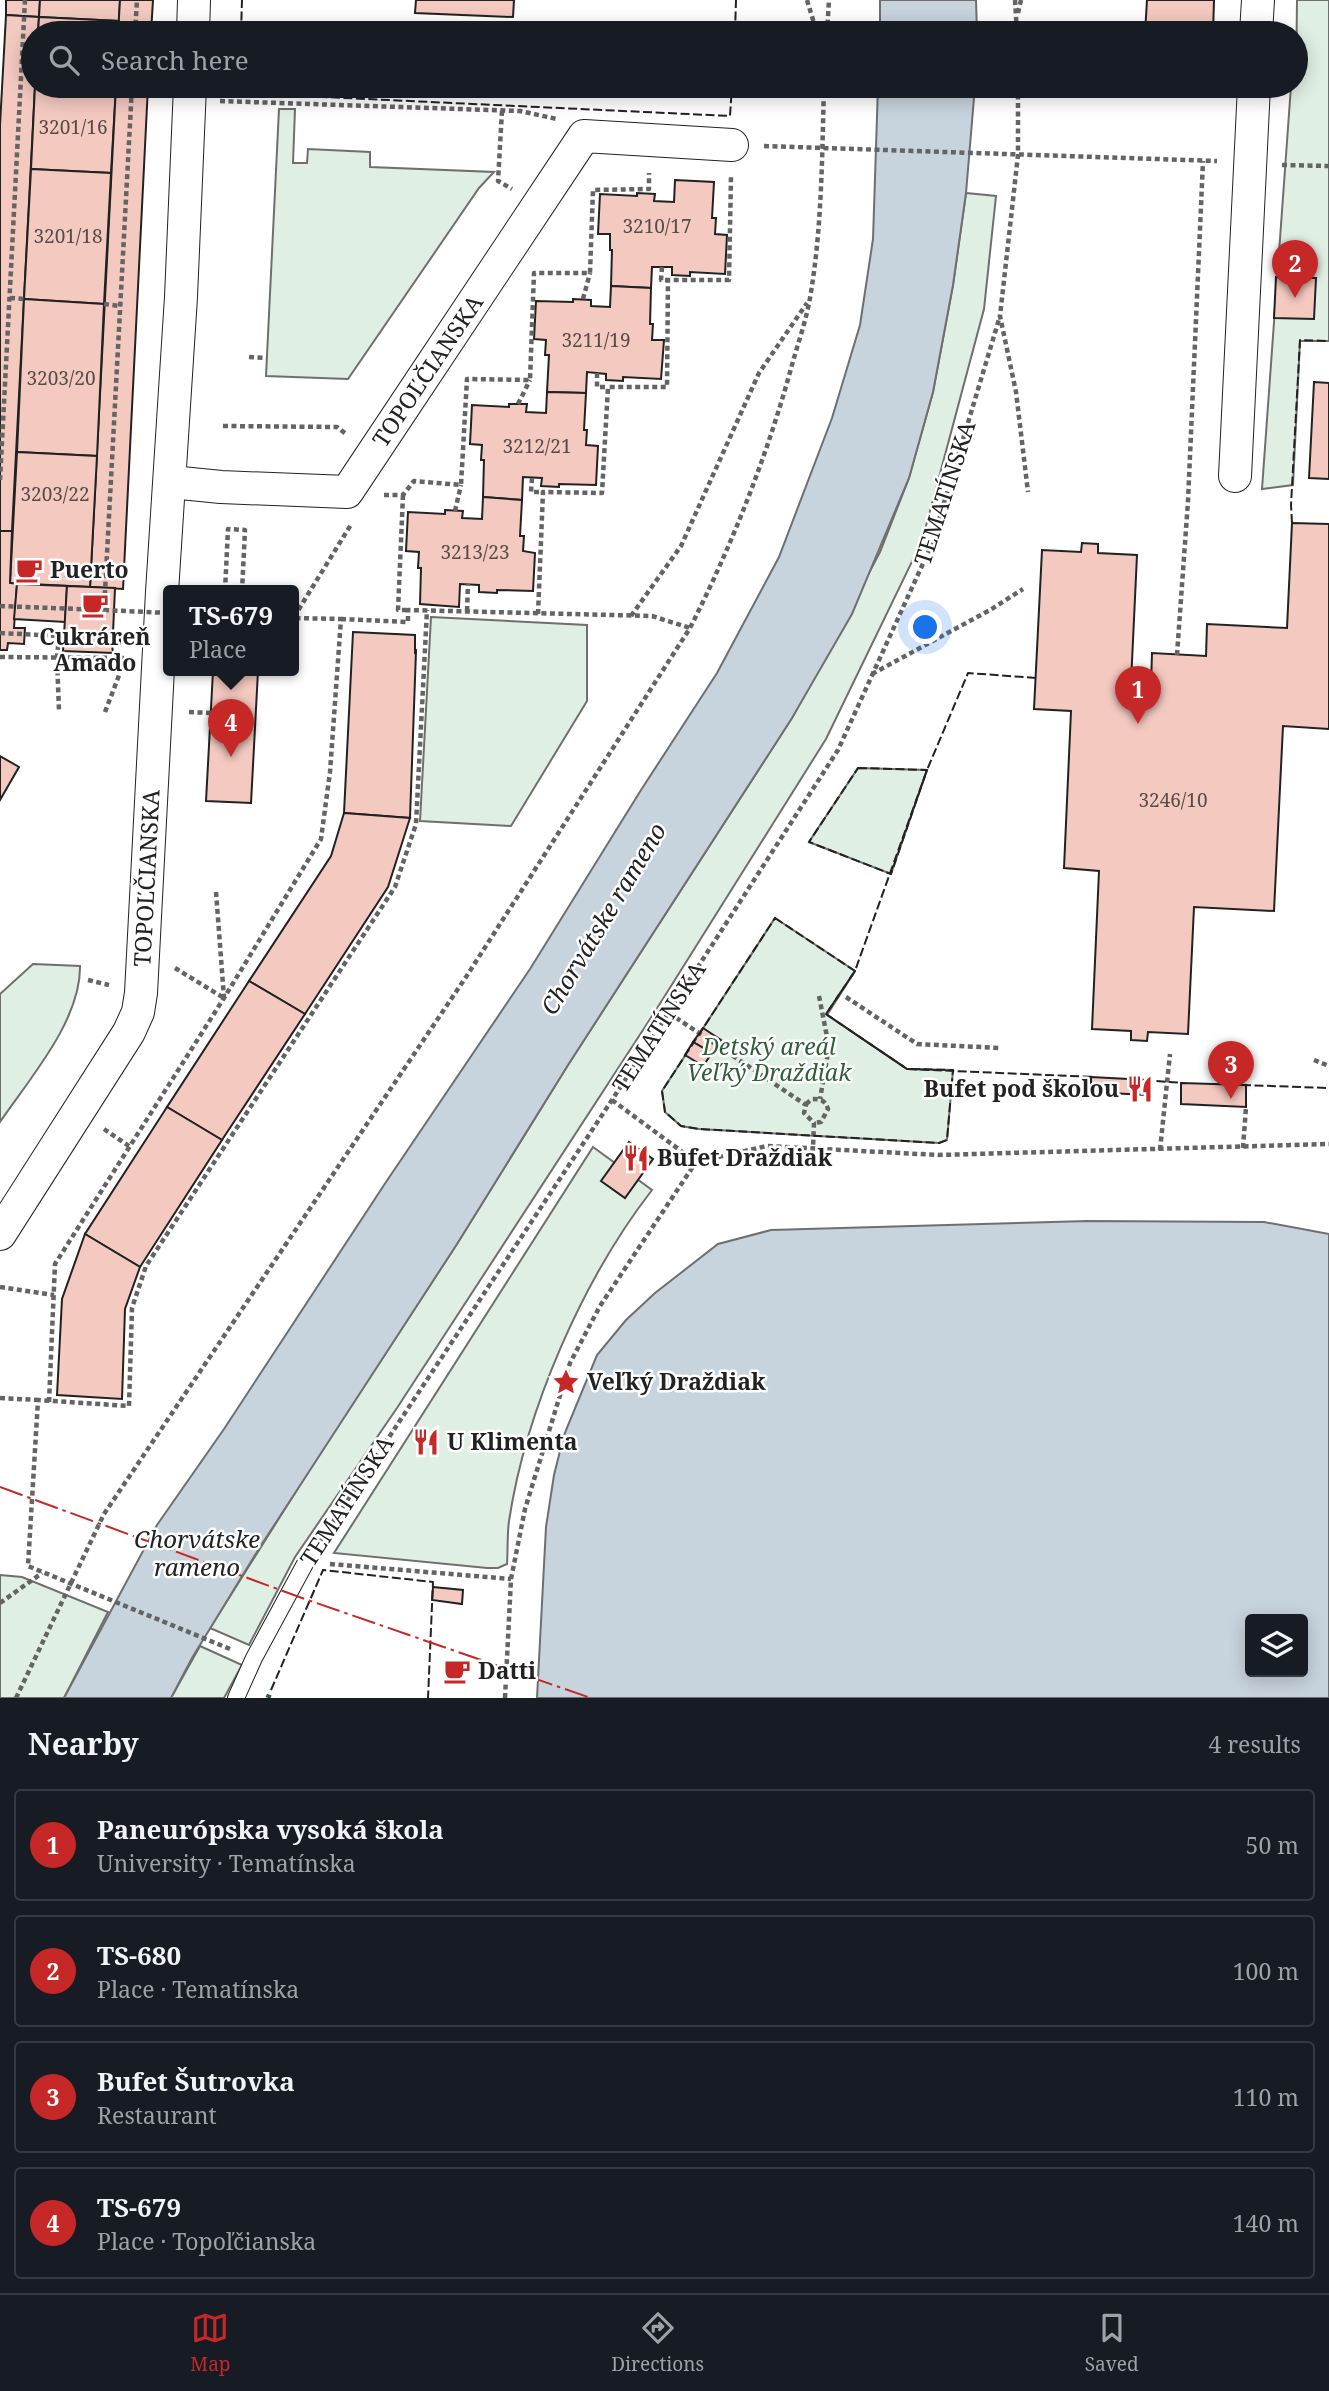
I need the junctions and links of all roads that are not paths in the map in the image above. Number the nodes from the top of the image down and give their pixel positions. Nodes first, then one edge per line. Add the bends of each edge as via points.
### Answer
1 (194, 0) edge
2 (1258, 0) edge
3 (193, 21) edge
4 (1257, 21) edge
5 (190, 98) edge
6 (1253, 98) edge
7 (732, 145) road end
8 (1235, 476) dead end
9 (170, 482) junction
10 (169, 585) edge
11 (168, 676) edge
12 (0, 1234) edge
13 (306, 1562) road end
14 (236, 1698) edge

1 - 3 street
2 - 4 street
5 - 9 street, TOPOĽČIANSKA
6 - 8 street
7 - 9 street, TOPOĽČIANSKA via 584,136 347,492
9 - 10 street, TOPOĽČIANSKA
11 - 12 street, TOPOĽČIANSKA via 138,1012
13 - 14 lane, TEMATÍNSKA

